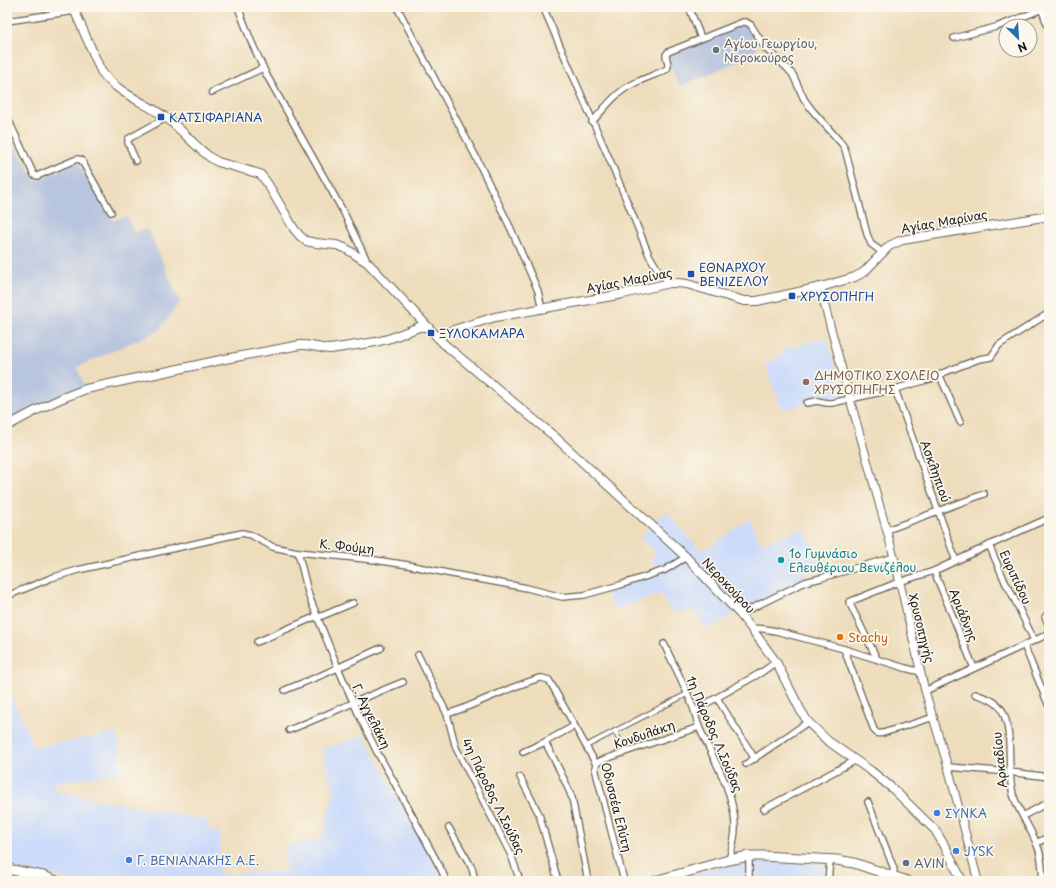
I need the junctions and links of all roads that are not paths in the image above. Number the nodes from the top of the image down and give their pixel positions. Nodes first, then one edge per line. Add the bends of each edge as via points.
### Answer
1 (238, 7) edge
2 (397, 7) edge
3 (543, 7) edge
4 (689, 7) edge
5 (1043, 8) edge
6 (74, 9) edge
7 (7, 21) edge
8 (1049, 30) edge
9 (702, 38) junction
10 (954, 38) dead end
11 (263, 68) junction
12 (212, 92) dead end
13 (7, 117) edge
14 (166, 118) junction
15 (592, 122) junction
16 (136, 161) dead end
17 (111, 212) dead end
18 (1049, 216) edge
19 (882, 252) junction
20 (368, 263) junction
21 (670, 283) junction
22 (821, 286) junction
23 (542, 309) junction
24 (1049, 313) edge
25 (428, 327) junction
26 (437, 337) junction
27 (939, 376) junction
28 (895, 389) junction
29 (850, 399) junction
30 (807, 403) dead end
31 (960, 422) dead end
32 (7, 426) edge
33 (984, 494) dead end
34 (939, 511) junction
35 (1049, 518) edge
36 (886, 530) junction
37 (989, 545) junction
38 (298, 552) junction
39 (686, 557) junction
40 (894, 557) junction
41 (956, 561) junction
42 (934, 571) junction
43 (899, 582) junction
44 (7, 596) edge
45 (353, 603) dead end
46 (1049, 613) edge
47 (740, 614) junction
48 (317, 617) junction
49 (1049, 626) edge
50 (751, 628) junction
51 (1049, 632) edge
52 (1034, 640) junction
53 (257, 642) dead end
54 (664, 644) dead end
55 (1024, 645) junction
56 (381, 648) dead end
57 (844, 649) junction
58 (418, 655) dead end
59 (877, 659) junction
60 (776, 662) junction
61 (338, 668) junction
62 (974, 668) junction
63 (921, 672) junction
64 (403, 682) dead end
65 (285, 690) dead end
66 (925, 691) junction
67 (688, 694) junction
68 (976, 694) dead end
69 (717, 698) junction
70 (353, 703) junction
71 (1048, 704) dead end
72 (695, 712) junction
73 (447, 714) junction
74 (934, 716) junction
75 (808, 722) junction
76 (574, 726) junction
77 (699, 727) junction
78 (289, 730) dead end
79 (615, 731) junction
80 (545, 742) junction
81 (586, 746) junction
82 (523, 752) dead end
83 (625, 752) junction
84 (755, 759) junction
85 (856, 760) junction
86 (596, 764) junction
87 (746, 764) dead end
88 (948, 767) junction
89 (1010, 772) junction
90 (520, 777) dead end
91 (1049, 777) edge
92 (868, 802) dead end
93 (1049, 802) edge
94 (764, 809) dead end
95 (1023, 816) junction
96 (449, 828) dead end
97 (1049, 838) edge
98 (1036, 843) junction
99 (749, 856) junction
100 (729, 860) junction
101 (830, 860) junction
102 (7, 869) edge
103 (893, 876) junction
104 (683, 877) edge
105 (56, 881) edge
106 (446, 881) edge
107 (475, 881) edge
108 (520, 881) edge
109 (558, 881) edge
110 (588, 881) edge
111 (624, 881) edge
112 (655, 881) edge
113 (749, 881) edge
114 (828, 881) edge
115 (907, 881) edge
116 (962, 881) edge
117 (978, 881) edge
118 (1043, 881) edge

1 - 11 street
2 - 23 street via 512,229 538,291
3 - 15 street
4 - 9 street
5 - 8 street
5 - 10 street via 1007,23
6 - 7 street
6 - 14 main road, Νεροκούρου via 101,71 108,80
9 - 15 street via 668,52 667,69 624,89
9 - 19 street via 743,22 751,25 764,48 793,75 812,110 846,149 867,234 872,244
11 - 12 street
11 - 20 street via 344,214
13 - 17 street via 34,175 38,176 79,159
14 - 16 street via 128,139
14 - 20 main road, Νεροκούρου via 211,158 260,174 270,186 294,229 306,241 345,248
15 - 21 street via 649,255
18 - 19 main road, Αγίας Μαρίνας via 908,238 895,242
19 - 22 main road, Αγίας Μαρίνας via 860,275
20 - 25 main road, Νεροκούρου
21 - 22 main road, Αγίας Μαρίνας via 687,284 751,301
21 - 23 main road, Αγίας Μαρίνας
22 - 29 street, Χρυσοπηγής
23 - 26 main road, Αγίας Μαρίνας via 495,317 444,332
24 - 27 street via 1005,341 991,356
25 - 26 main road, Νεροκούρου
25 - 32 main road via 419,327 376,342 330,349 305,344 86,389
26 - 39 main road, Νεροκούρου via 555,437
27 - 28 street
27 - 31 street
28 - 29 street
28 - 34 street, Ασκληπιού
29 - 30 street via 826,404 817,401
29 - 36 street, Χρυσοπηγής
33 - 34 street
34 - 36 street
34 - 41 street, Ασκληπιού
35 - 37 street
36 - 40 street, Χρυσοπηγής
37 - 41 street
37 - 52 street, Ευριπίδου
38 - 39 street, Κ. Φούμη via 408,565 562,597 584,595 620,585 664,570
38 - 44 street, Κ. Φούμη via 273,546 242,533 78,570
38 - 48 street, Γ. Αγγελάκη
39 - 47 main road, Νεροκούρου
40 - 43 street, Χρυσοπηγής
40 - 47 street via 805,582
41 - 42 street
42 - 43 street
42 - 62 street, Αριάδνης
43 - 59 street via 849,602
43 - 63 street, Χρυσοπηγής
45 - 48 street
46 - 49 street via 1045,617
47 - 50 main road, Νεροκούρου
48 - 53 street
48 - 61 street, Γ. Αγγελάκη
50 - 57 street via 776,631
50 - 60 main road, Νεροκούρου
51 - 52 street
52 - 55 street
54 - 67 street, 1η Πάροδος Λ.Σούδας
55 - 62 street
55 - 71 street
56 - 61 street
57 - 59 street
57 - 74 street via 876,733 880,734
58 - 73 street, 4η Πάροδος Λ.Σούδας
59 - 63 street
60 - 69 street
60 - 75 main road, Νεροκούρου
61 - 65 street
61 - 70 street, Γ. Αγγελάκη
62 - 66 street
63 - 66 street, Χρυσοπηγής
64 - 70 street
66 - 74 street, Χρυσοπηγής
67 - 72 street, 1η Πάροδος Λ.Σούδας
67 - 79 street
68 - 89 street, Αρκαδίου via 994,702 1003,712
69 - 72 street
69 - 84 street
70 - 78 street
70 - 106 street, Γ. Αγγελάκη
72 - 77 street, 1η Πάροδος Λ.Σούδας
73 - 76 street, Οδυσσέα Ελύτη via 514,687 546,678
73 - 108 street, 4η Πάροδος Λ.Σούδας via 456,748 510,855
74 - 88 street, Χρυσοπηγής
75 - 84 street
75 - 85 main road, Νεροκούρου via 828,741
76 - 80 street
76 - 81 street, Οδυσσέα Ελύτη
77 - 83 street, Κονδυλάκη
77 - 100 street, 1η Πάροδος Λ.Σούδας via 730,796 735,829
79 - 81 street
79 - 83 street
80 - 82 street
80 - 110 street via 572,798
81 - 86 street, Οδυσσέα Ελύτη
83 - 86 street, Κονδυλάκη
84 - 87 street
85 - 94 street
85 - 116 main road, Νεροκούρου via 892,788 935,830
86 - 111 street, Οδυσσέα Ελύτη
88 - 89 street
88 - 117 street, Χρυσοπηγής
89 - 91 street
89 - 95 street, Αρκαδίου via 1013,794
90 - 109 street via 539,814
92 - 103 street via 894,869
93 - 95 street
95 - 98 street, Αρκαδίου
96 - 107 street via 472,868
97 - 98 street
98 - 118 street, Αρκαδίου
99 - 100 main road
99 - 101 main road
99 - 113 street
100 - 104 main road
101 - 103 main road via 854,863
101 - 114 street
102 - 105 main road
103 - 115 main road
104 - 112 main road

